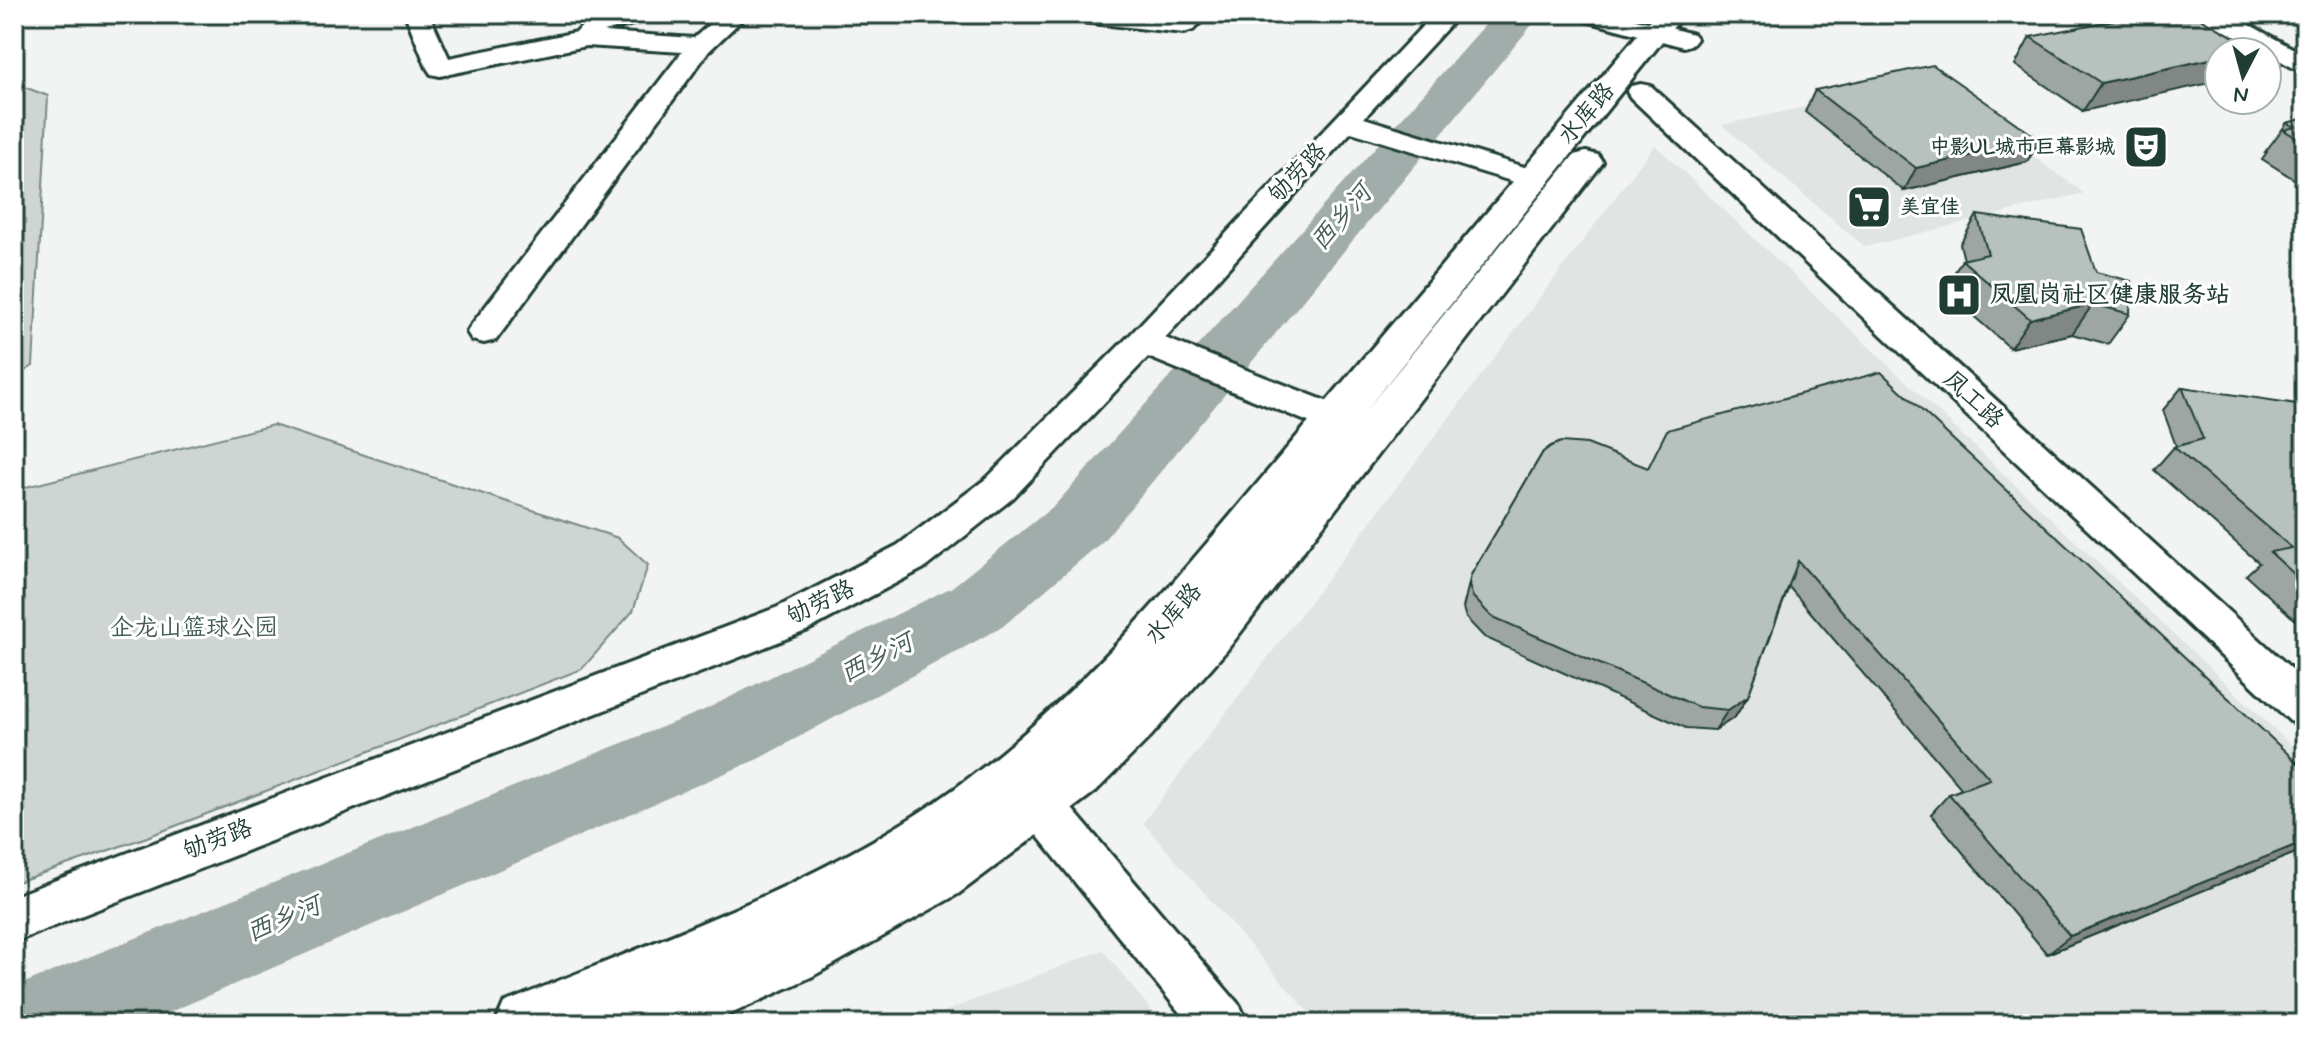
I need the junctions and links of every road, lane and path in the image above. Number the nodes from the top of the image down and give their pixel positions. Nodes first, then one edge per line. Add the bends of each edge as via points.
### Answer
1 (417, 14) edge
2 (641, 14) edge
3 (736, 14) edge
4 (1073, 14) edge
5 (1188, 14) edge
6 (1448, 14) edge
7 (1588, 14) edge
8 (2212, 14) edge
9 (1678, 24) edge
10 (586, 38) junction
11 (700, 46) junction
12 (2305, 66) edge
13 (1641, 92) junction
14 (1353, 124) junction
15 (1534, 179) junction
16 (484, 332) dead end
17 (1143, 342) junction
18 (1336, 419) junction
19 (2305, 708) edge
20 (1026, 788) junction
21 (14, 919) edge
22 (525, 1024) edge
23 (637, 1024) edge
24 (1222, 1024) edge

1 - 10 street via 440,68
2 - 10 street via 597,24
3 - 11 street
4 - 5 street via 1184,25 1194,16
6 - 14 street, 劬劳路
7 - 9 street
8 - 12 street
9 - 13 main road, 水库路
9 - 15 main road, 水库路
10 - 11 street
11 - 16 street
13 - 19 street, 凤工路
13 - 20 main road, 水库路 via 1210,636 1082,771
14 - 15 street
14 - 17 street, 劬劳路
15 - 18 main road, 水库路
17 - 18 street
17 - 21 street, 劬劳路 via 1000,488 912,556 806,612
18 - 20 main road, 水库路 via 1136,658 1052,741
20 - 22 main road, 水库路 via 956,818 802,905 639,981
20 - 23 main road, 水库路 via 974,854 885,910 775,967
20 - 24 street

